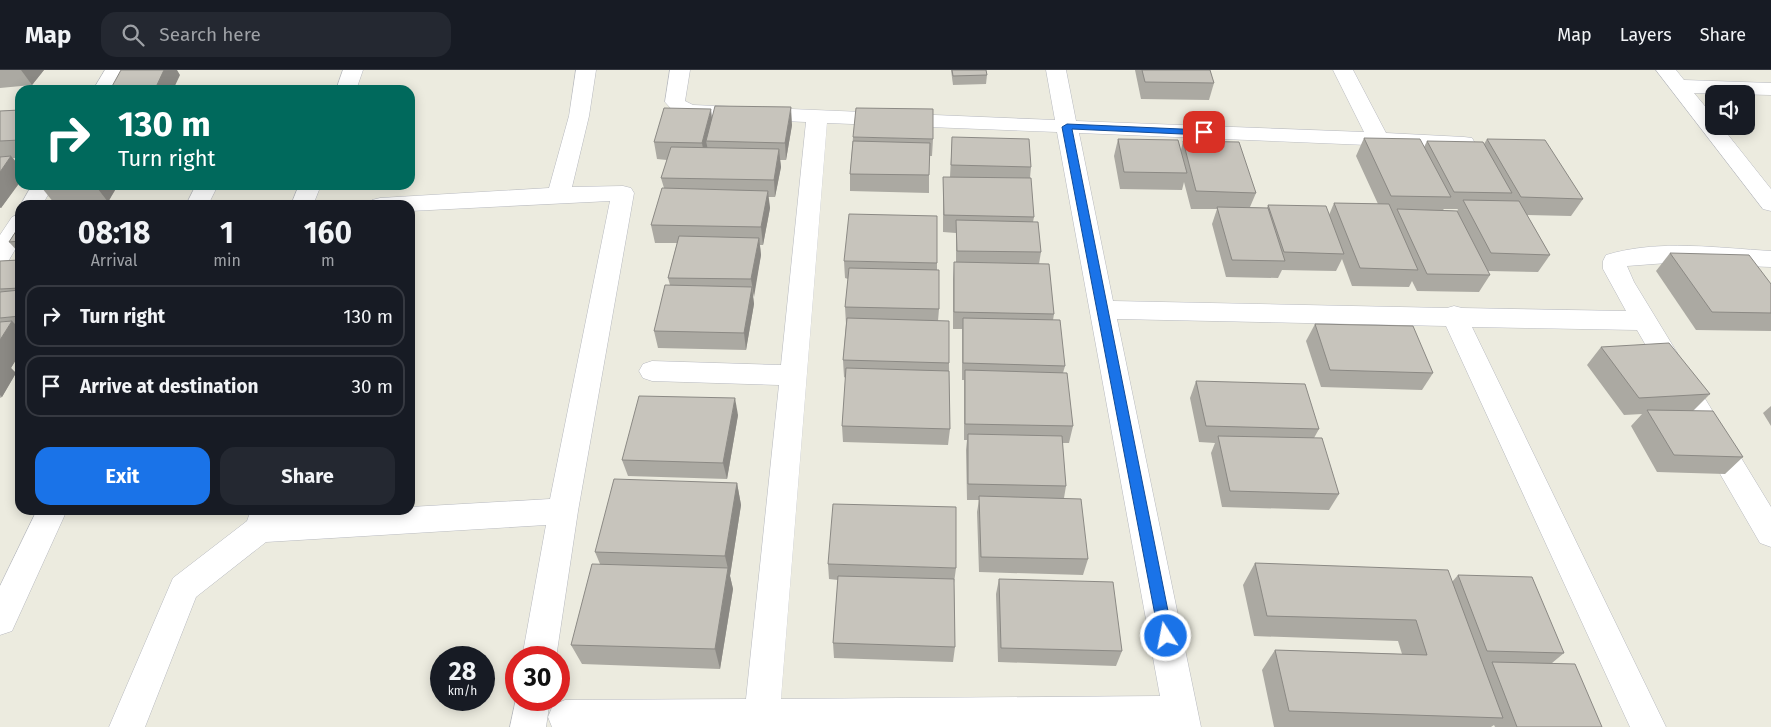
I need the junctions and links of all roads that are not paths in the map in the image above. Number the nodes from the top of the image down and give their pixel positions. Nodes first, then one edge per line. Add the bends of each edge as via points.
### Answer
1 (115, 70) edge
2 (353, 70) edge
3 (586, 70) edge
4 (680, 70) edge
5 (1056, 70) edge
6 (1343, 70) edge
7 (1672, 78) edge
8 (106, 85) edge
9 (348, 85) edge
10 (1771, 89) edge
11 (817, 116) junction
12 (1067, 127) junction
13 (1380, 140) junction
14 (1482, 144) edge
15 (559, 194) junction
16 (415, 203) edge
17 (1771, 204) edge
18 (15, 230) edge
19 (0, 254) edge
20 (1771, 259) edge
21 (1103, 310) junction
22 (1454, 315) junction
23 (1646, 321) junction
24 (652, 371) dead end
25 (792, 375) junction
26 (563, 511) junction
27 (50, 515) edge
28 (412, 515) edge
29 (415, 515) edge
30 (262, 519) edge
31 (1771, 534) edge
32 (0, 620) edge
33 (542, 646) edge
34 (531, 711) edge
35 (762, 716) junction
36 (565, 717) dead end
37 (1182, 720) edge
38 (127, 727) edge
39 (528, 727) edge
40 (1648, 727) edge

1 - 8 street
2 - 9 street
3 - 15 street via 579,116
4 - 11 street via 675,102 682,108
5 - 12 street
6 - 13 street
7 - 10 street
7 - 17 street
11 - 12 street
11 - 25 street
12 - 13 street
12 - 21 street
13 - 14 street
15 - 16 street
15 - 26 street via 622,193
18 - 19 street
20 - 23 street via 1624,256 1615,261 1615,269
21 - 22 street
21 - 37 street
22 - 23 street
22 - 40 street
23 - 31 street
24 - 25 street
25 - 35 street
26 - 29 street
26 - 33 street
27 - 32 street
28 - 30 street
30 - 38 street via 184,588
34 - 39 street
35 - 36 street
35 - 37 street

